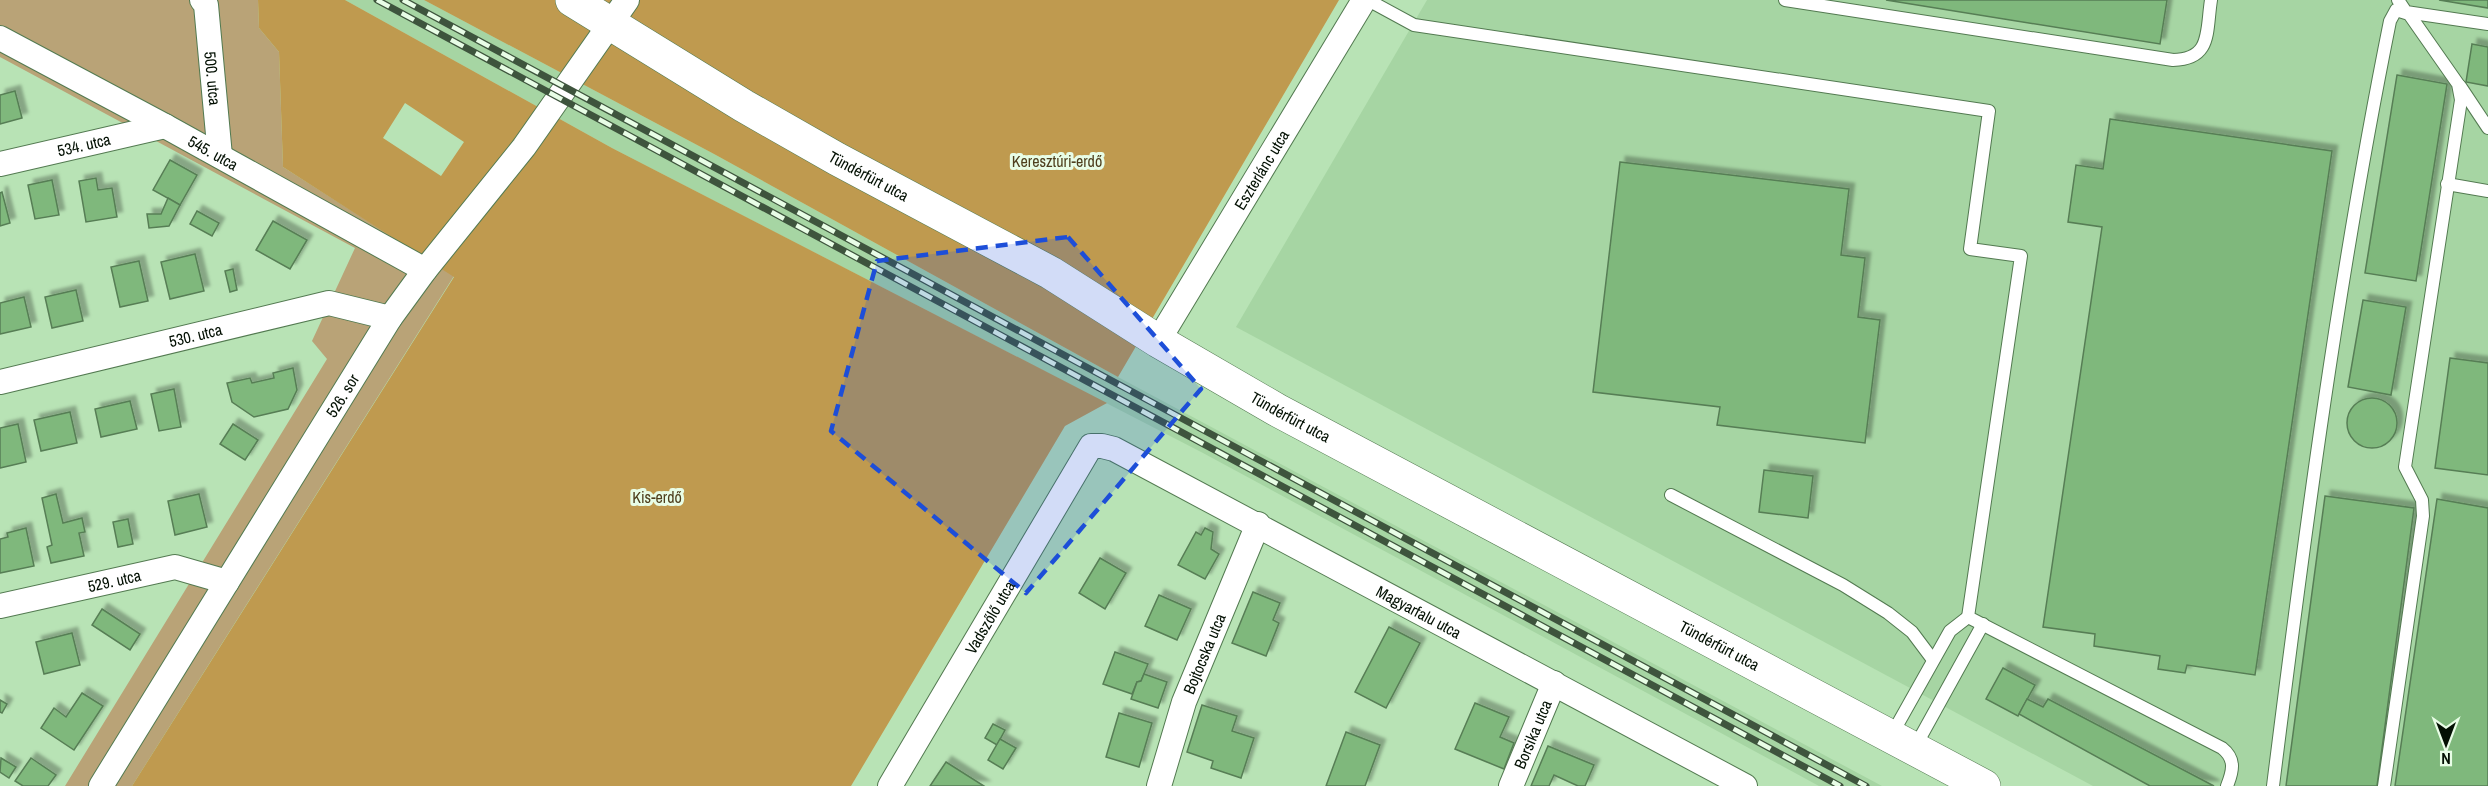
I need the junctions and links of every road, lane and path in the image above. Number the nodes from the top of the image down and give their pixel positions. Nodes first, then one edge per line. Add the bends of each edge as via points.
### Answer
1 (202, 0) edge
2 (572, 0) edge
3 (1366, 0) edge
4 (1785, 0) edge
5 (2211, 0) edge
6 (2398, 0) edge
7 (619, 12) edge
8 (2406, 12) junction
9 (2488, 24) edge
10 (0, 38) edge
11 (2458, 84) junction
12 (165, 126) junction
13 (2488, 128) edge
14 (220, 156) junction
15 (0, 164) edge
16 (2447, 184) junction
17 (2488, 191) edge
18 (424, 270) junction
19 (390, 318) junction
20 (1158, 341) junction
21 (0, 382) edge
22 (1091, 447) joint
23 (1671, 495) dead end
24 (1258, 524) junction
25 (227, 582) junction
26 (0, 606) edge
27 (1968, 616) junction
28 (1983, 624) junction
29 (1933, 660) junction
30 (1554, 683) junction
31 (1903, 742) junction
32 (101, 786) edge
33 (890, 786) edge
34 (1159, 786) edge
35 (1511, 786) edge
36 (1745, 786) edge
37 (1984, 786) edge
38 (2227, 786) edge
39 (2273, 786) edge
40 (2384, 786) edge

1 - 14 street, 500. utca via 206,5
2 - 7 street, Tündérfürt utca
3 - 20 street, Eszterlánc utca
3 - 27 lane via 1414,25 1989,111 1970,249 2021,256
4 - 5 lane via 2189,60 2205,44
6 - 8 lane
7 - 18 street, 526. sor via 524,147
7 - 20 street, Tündérfürt utca via 744,106 1051,273
8 - 9 lane
8 - 11 lane
8 - 39 lane via 2396,10 2390,21 2369,123 2312,489
10 - 12 street, 545. utca
11 - 13 lane
11 - 16 lane via 2460,109
12 - 14 street, 545. utca
12 - 15 street, 534. utca
14 - 18 street, 545. utca
16 - 17 lane
16 - 40 lane via 2404,467 2422,500 2423,516
18 - 19 street, 526. sor
19 - 21 street, 530. utca via 329,303
19 - 25 street, 526. sor
20 - 31 street, Tündérfürt utca via 1277,410
22 - 24 street, Magyarfalu utca via 1114,449
22 - 33 street, Vadszőlő utca
23 - 29 lane via 1843,585 1888,613 1912,632
24 - 30 street, Magyarfalu utca
24 - 34 street, Bojtocska utca via 1184,702
25 - 26 street, 529. utca via 176,567
25 - 32 street, 526. sor
27 - 28 lane
27 - 29 lane via 1950,631
28 - 31 lane
28 - 38 lane via 2222,748 2232,763
29 - 31 lane
30 - 35 street, Borsika utca
30 - 36 street, Magyarfalu utca
31 - 37 street, Tündérfürt utca

